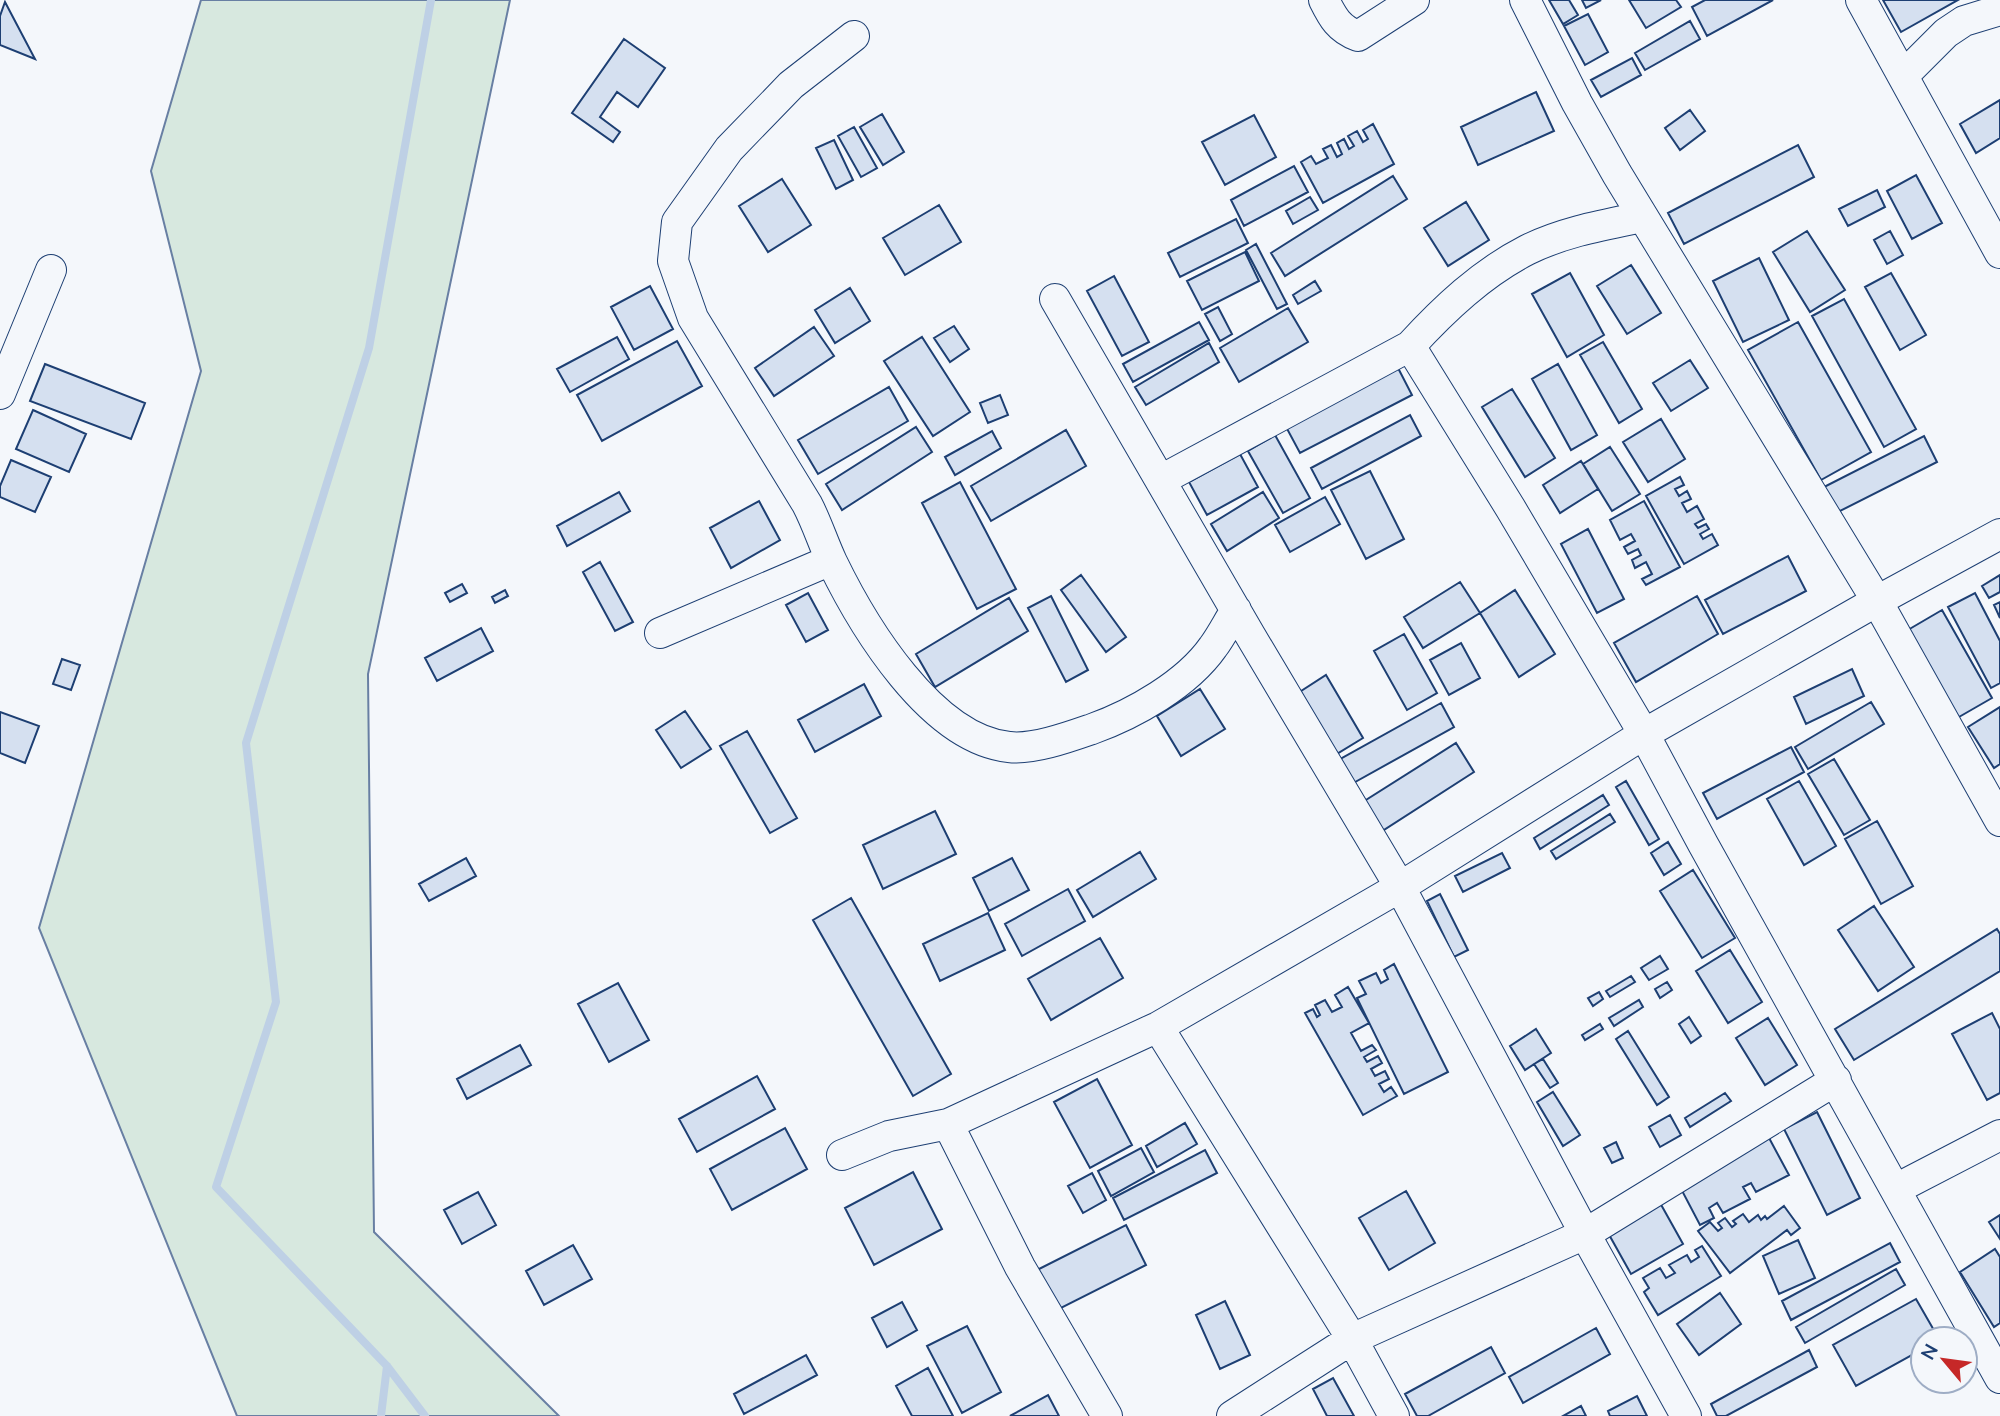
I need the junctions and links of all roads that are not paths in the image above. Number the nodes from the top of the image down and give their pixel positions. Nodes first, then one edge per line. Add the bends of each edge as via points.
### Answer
1 (1324, 0) edge
2 (1414, 0) edge
3 (1525, 0) edge
4 (1861, 0) edge
5 (2000, 10) edge
6 (854, 36) dead end
7 (1903, 76) junction
8 (1642, 217) junction
9 (2000, 253) edge
10 (51, 270) dead end
11 (1055, 299) dead end
12 (1410, 346) junction
13 (0, 394) edge
14 (1161, 480) junction
15 (2000, 534) edge
16 (831, 560) junction
17 (1877, 601) junction
18 (1236, 610) junction
19 (660, 633) dead end
20 (1644, 734) junction
21 (2000, 821) edge
22 (1400, 887) junction
23 (1158, 1027) junction
24 (1836, 1080) junction
25 (948, 1124) junction
26 (2000, 1135) edge
27 (842, 1155) dead end
28 (1896, 1189) junction
29 (1585, 1234) junction
30 (1352, 1339) junction
31 (2000, 1378) edge
32 (1107, 1416) edge
33 (1232, 1416) edge
34 (1394, 1416) edge
35 (1686, 1416) edge

1 - 2 street via 1343,31 1358,36
3 - 8 street
4 - 7 street
5 - 7 street via 1964,21 1946,33
6 - 16 street via 791,85 729,149 677,222 673,261 693,318 795,482
7 - 9 street
8 - 12 street via 1577,231 1527,250 1479,281
8 - 17 street
10 - 13 street
11 - 14 street
12 - 14 street
12 - 20 street
14 - 18 street
15 - 17 street
16 - 18 street via 872,636 920,697 967,734 1010,747 1057,741 1114,721 1174,686 1212,649
16 - 19 street
17 - 20 street
17 - 21 street
18 - 22 street
20 - 22 street
20 - 24 street
22 - 23 street
22 - 29 street
23 - 25 street
23 - 30 street
24 - 28 street
24 - 29 street
25 - 27 street via 889,1136
25 - 32 street via 1020,1267
26 - 28 street
28 - 31 street
29 - 30 street
29 - 35 street
30 - 33 street
30 - 34 street

